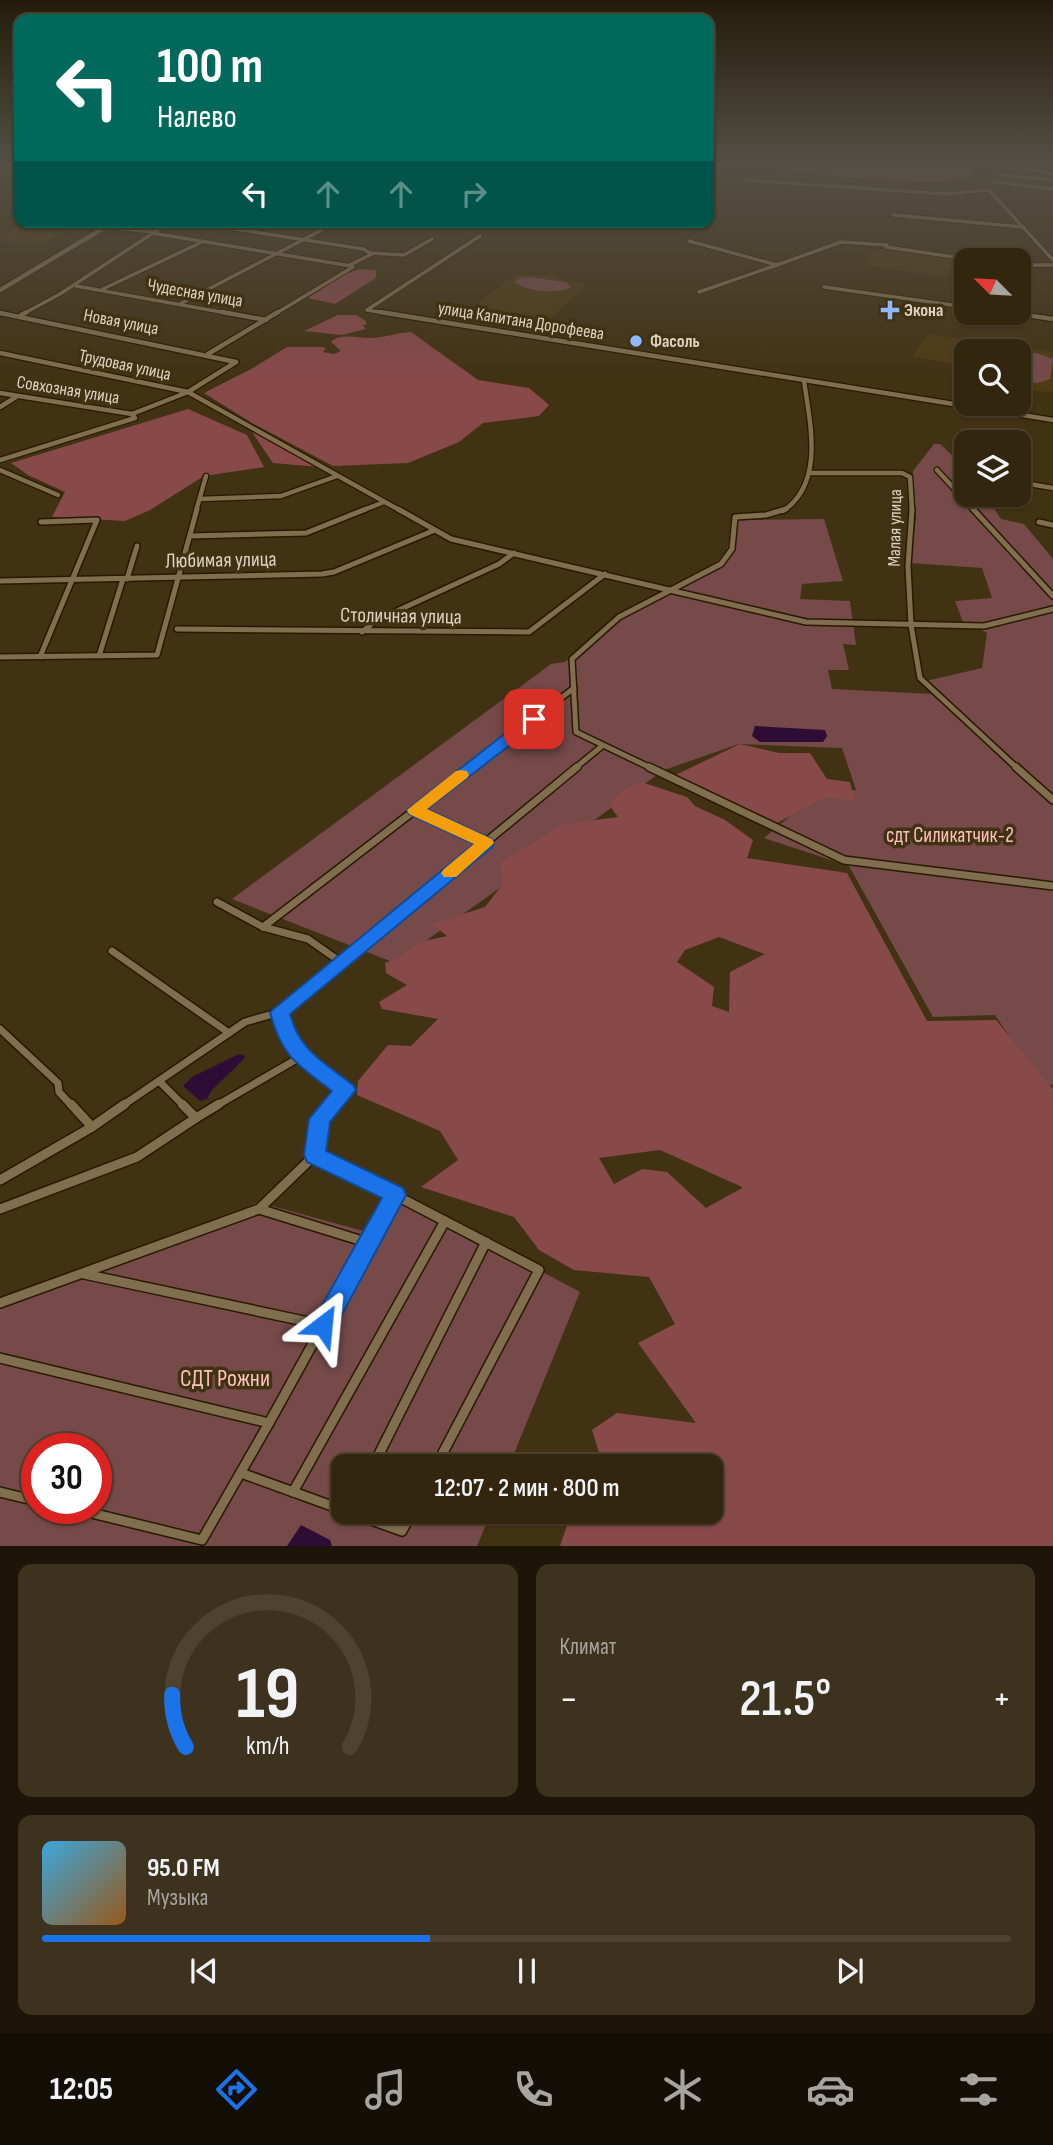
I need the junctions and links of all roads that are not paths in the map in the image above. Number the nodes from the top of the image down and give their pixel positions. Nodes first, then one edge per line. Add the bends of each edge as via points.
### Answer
1 (93, 234) edge
2 (150, 234) edge
3 (165, 234) edge
4 (268, 234) edge
5 (316, 234) edge
6 (1029, 234) edge
7 (480, 236) dead end
8 (432, 239) dead end
9 (306, 240) junction
10 (204, 241) junction
11 (689, 241) dead end
12 (370, 253) junction
13 (279, 254) junction
14 (954, 257) edge
15 (1053, 262) edge
16 (1031, 264) edge
17 (777, 265) junction
18 (351, 266) junction
19 (76, 286) junction
20 (824, 287) dead end
21 (0, 290) edge
22 (101, 290) junction
23 (699, 292) dead end
24 (180, 304) junction
25 (954, 305) edge
26 (0, 313) edge
27 (19, 316) junction
28 (1031, 316) edge
29 (1053, 319) edge
30 (266, 320) junction
31 (0, 353) edge
32 (208, 354) junction
33 (236, 362) joint
34 (804, 381) junction
35 (0, 393) edge
36 (188, 393) junction
37 (17, 396) junction
38 (0, 407) edge
39 (132, 414) junction
40 (1053, 420) edge
41 (0, 460) edge
42 (0, 470) edge
43 (937, 470) dead end
44 (811, 473) junction
45 (206, 476) dead end
46 (337, 476) junction
47 (1031, 484) edge
48 (1053, 488) edge
49 (58, 495) dead end
50 (200, 499) junction
51 (384, 502) junction
52 (41, 522) dead end
53 (1039, 522) dead end
54 (1053, 524) edge
55 (435, 530) junction
56 (190, 536) junction
57 (137, 546) dead end
58 (514, 553) junction
59 (605, 574) junction
60 (179, 576) junction
61 (73, 579) junction
62 (125, 579) junction
63 (0, 581) edge
64 (673, 590) junction
65 (1053, 596) edge
66 (1053, 609) edge
67 (911, 625) junction
68 (177, 629) dead end
69 (362, 632) junction
70 (99, 656) junction
71 (0, 657) edge
72 (40, 657) junction
73 (574, 688) junction
74 (602, 746) junction
75 (1053, 800) edge
76 (415, 810) junction
77 (486, 843) junction
78 (1053, 886) edge
79 (217, 902) dead end
80 (263, 927) junction
81 (112, 951) dead end
82 (342, 963) junction
83 (279, 1012) junction
84 (0, 1029) edge
85 (229, 1033) junction
86 (302, 1056) junction
87 (159, 1081) junction
88 (196, 1118) junction
89 (92, 1127) junction
90 (315, 1155) junction
91 (0, 1180) edge
92 (395, 1195) junction
93 (0, 1209) edge
94 (259, 1209) junction
95 (445, 1221) junction
96 (486, 1242) junction
97 (369, 1243) junction
98 (82, 1273) junction
99 (0, 1303) edge
100 (323, 1325) junction
101 (0, 1359) edge
102 (269, 1423) junction
103 (379, 1454) edge
104 (442, 1454) edge
105 (241, 1473) junction
106 (0, 1492) edge
107 (293, 1492) junction
108 (21, 1497) edge
109 (331, 1506) edge
110 (112, 1519) edge
111 (383, 1524) edge
112 (406, 1524) edge
113 (200, 1543) edge

1 - 21 main road
2 - 19 street
3 - 10 street
4 - 9 street
5 - 9 street
6 - 15 street
7 - 34 street, улица Капитана Дорофеева via 367,310
8 - 12 street via 404,255
9 - 12 street
9 - 13 street
10 - 13 street
10 - 22 street
11 - 17 street
12 - 18 street
13 - 18 street
13 - 24 street
14 - 17 street via 841,242
15 - 16 street
17 - 23 street
18 - 30 street
19 - 22 street, Чудесная улица
19 - 27 street
20 - 25 street
22 - 24 street, Чудесная улица
24 - 30 street, Чудесная улица
26 - 27 street, Новая улица
27 - 32 street, Новая улица
28 - 29 street
30 - 32 street
31 - 36 street, Трудовая улица
32 - 33 street, Новая улица
33 - 36 street, Трудовая улица
34 - 40 street, улица Капитана Дорофеева
34 - 44 street
35 - 37 street, Совхозная улица
36 - 39 street
36 - 46 street
37 - 38 street
37 - 39 street, Совхозная улица
39 - 41 street via 132,420 105,431
42 - 49 street
43 - 65 street
44 - 64 street via 790,508 735,517 732,549 721,564
44 - 67 street, Малая улица via 902,473 910,477
45 - 50 street
46 - 50 street via 281,496
46 - 51 street
47 - 48 street
50 - 56 street
51 - 55 street
51 - 56 street via 306,533
52 - 61 street via 97,520
53 - 54 street
55 - 58 street via 451,539
55 - 60 street, Любимая улица via 334,572
56 - 60 street
57 - 62 street
58 - 59 street
58 - 69 street via 375,621
59 - 64 street
59 - 69 street, Столичная улица via 529,632
60 - 62 street, Любимая улица
60 - 70 street via 157,655
61 - 62 street, Любимая улица
61 - 63 street, Любимая улица
61 - 72 street
62 - 70 street
64 - 67 street via 806,622
64 - 73 street via 619,617 572,659
66 - 67 street via 984,626
67 - 75 street, Малая улица via 920,678 927,687
68 - 69 street, Столичная улица
70 - 72 street
71 - 72 street
73 - 74 street via 576,732
73 - 76 street
74 - 77 street
74 - 78 street via 844,860
76 - 77 street
76 - 80 street
77 - 82 street
79 - 80 street
80 - 82 street via 308,939
81 - 85 street
82 - 83 street
83 - 85 street via 245,1022
83 - 86 street via 286,1038
84 - 89 street via 58,1083
85 - 87 street
86 - 88 street
86 - 90 street via 345,1090 319,1119
87 - 88 street
87 - 89 street
88 - 93 street via 137,1157
89 - 91 street
90 - 92 street
90 - 94 street
92 - 95 street
92 - 97 street
94 - 97 street
94 - 98 street
95 - 96 street
95 - 107 street
96 - 103 street
96 - 104 street via 539,1269
97 - 100 street
98 - 99 street
98 - 100 street
100 - 102 street
101 - 102 street
102 - 105 street
105 - 107 street
105 - 113 street
106 - 108 street
107 - 109 street
110 - 113 street
111 - 112 street via 402,1531

